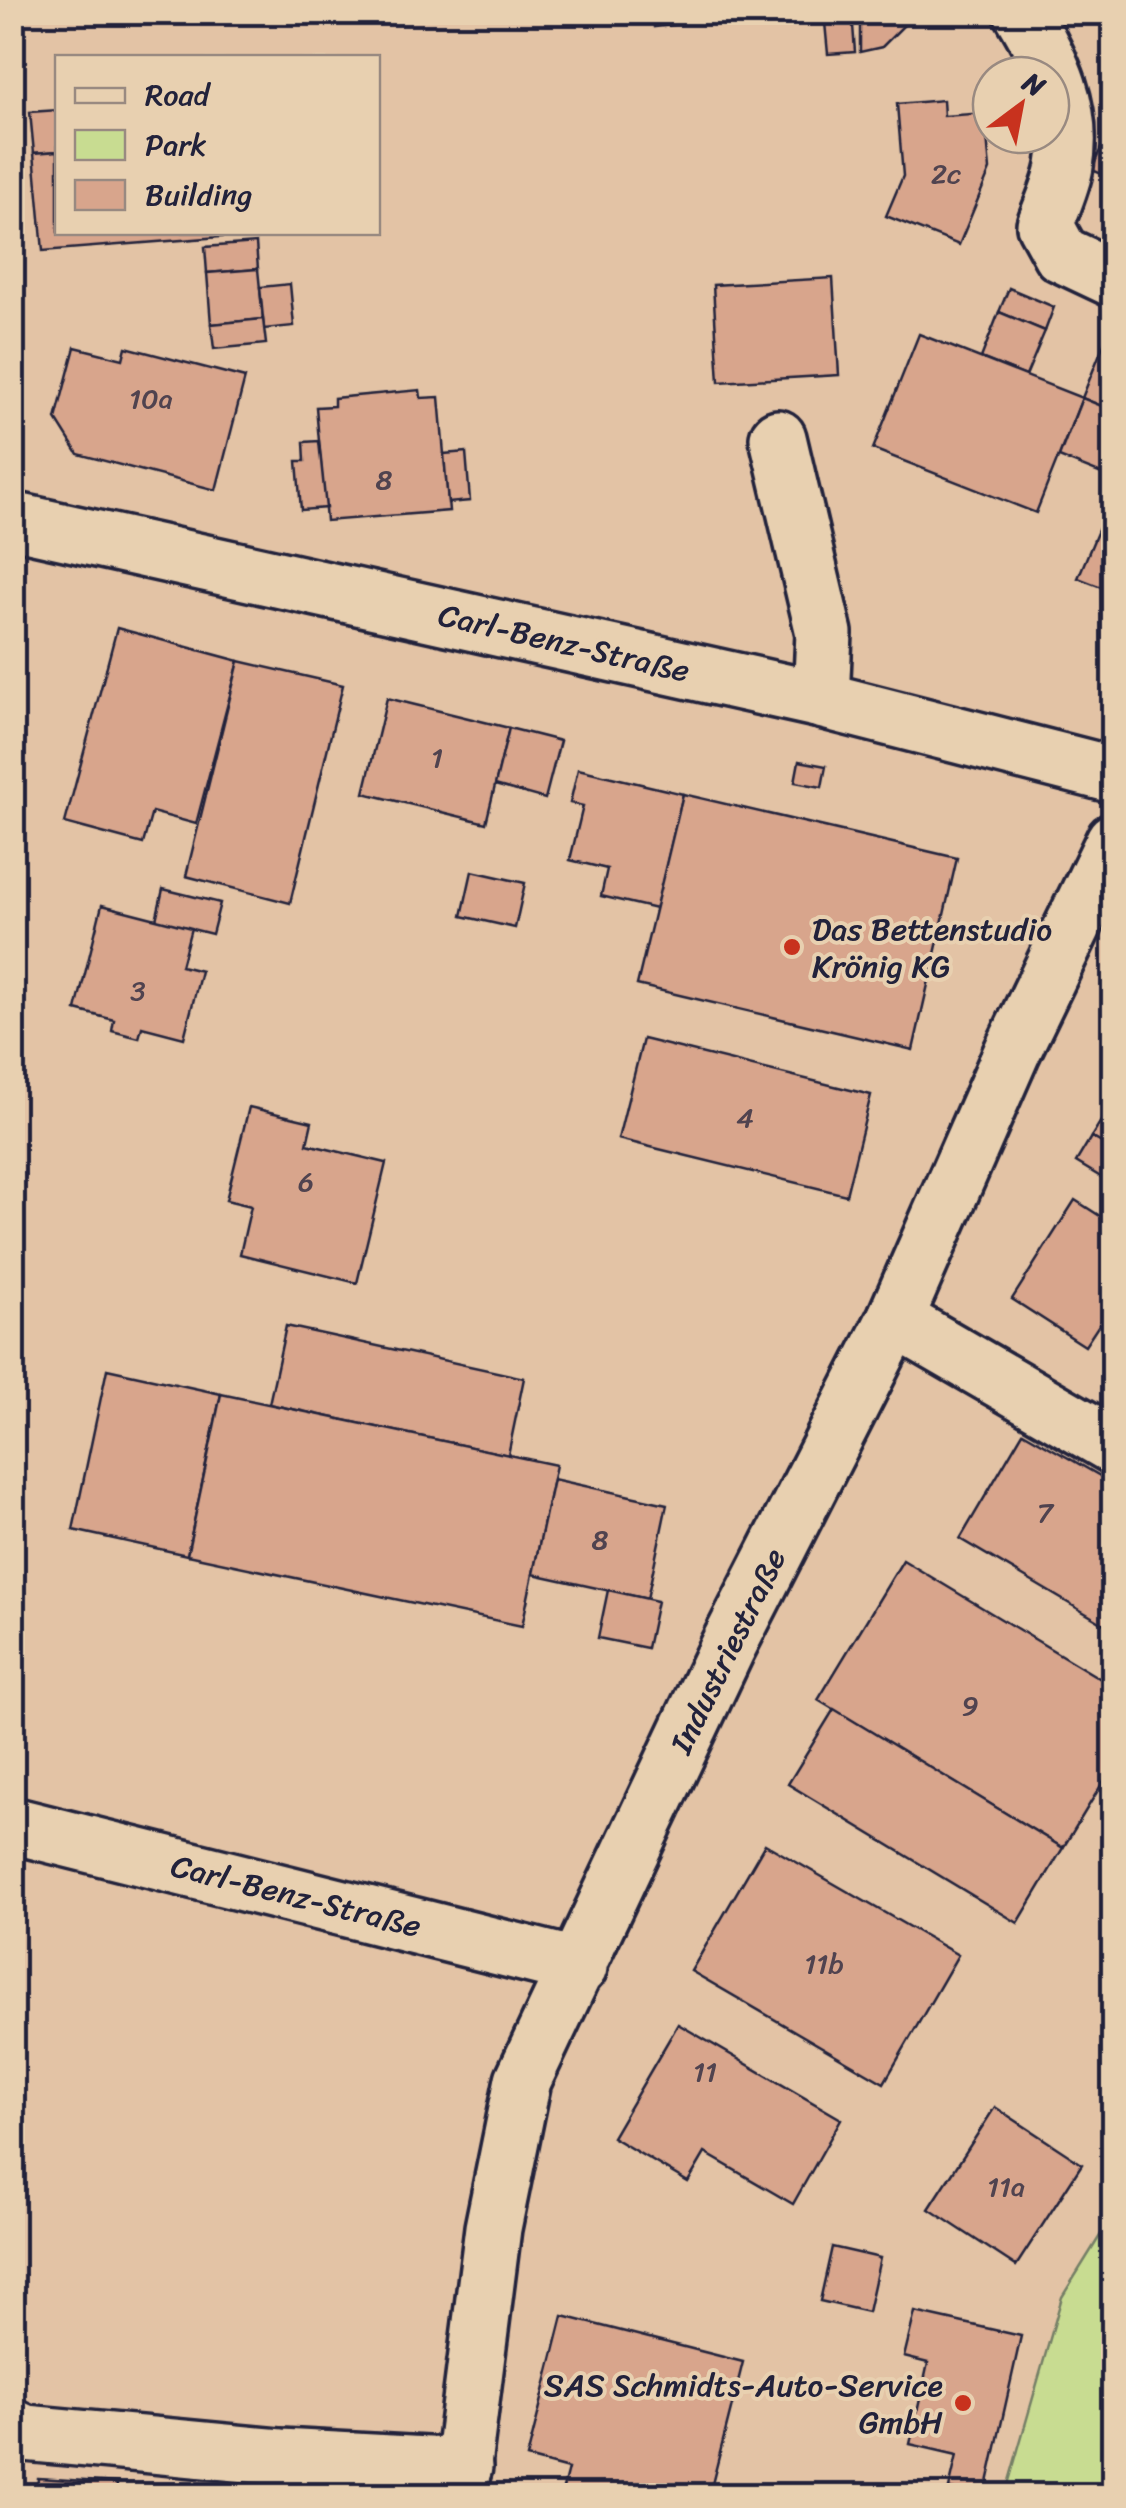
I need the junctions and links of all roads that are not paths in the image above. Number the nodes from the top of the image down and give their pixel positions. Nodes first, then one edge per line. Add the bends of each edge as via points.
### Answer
1 (1022, 12) edge
2 (1114, 280) edge
3 (778, 438) dead end
4 (12, 520) edge
5 (821, 700) junction
6 (1114, 775) edge
7 (1114, 841) edge
8 (895, 1319) junction
9 (1114, 1446) edge
10 (12, 1825) edge
11 (578, 1967) junction
12 (12, 2427) edge
13 (461, 2481) edge

1 - 2 street via 1050,60 1069,122 1065,168 1045,224 1061,254
3 - 5 street via 824,632
4 - 5 street, Carl-Benz-Straße
5 - 6 street, Carl-Benz-Straße
7 - 8 street, Industriestraße
8 - 9 street
8 - 11 street, Industriestraße via 727,1648
10 - 11 street, Carl-Benz-Straße
11 - 13 street, Industriestraße via 523,2080 493,2228
12 - 13 street via 25,2434

